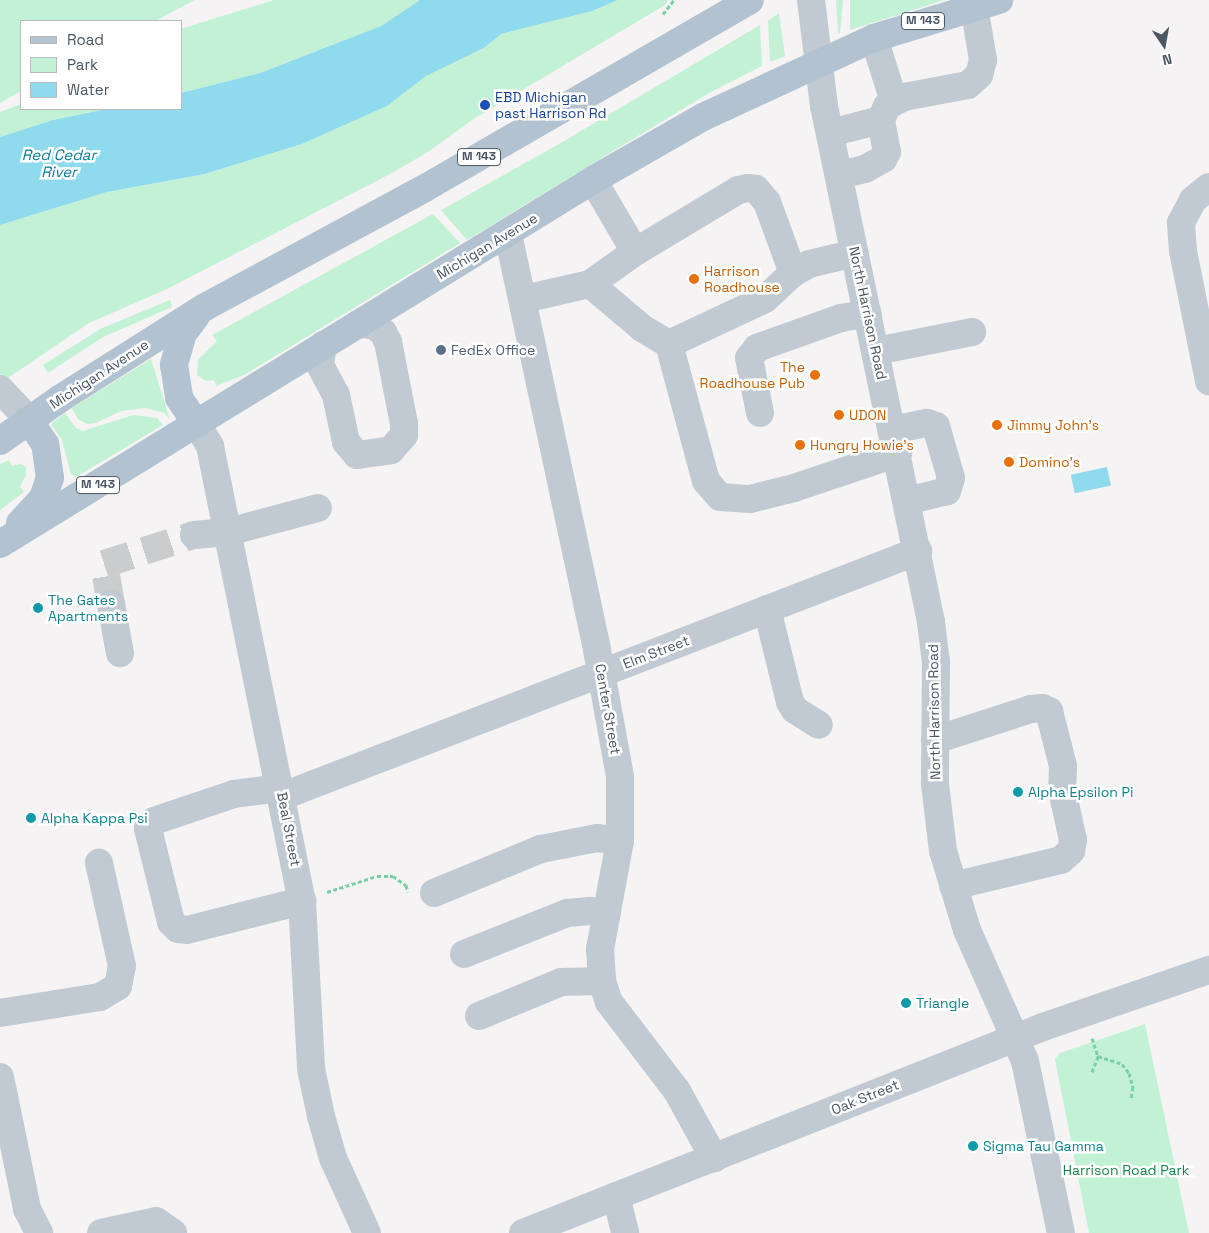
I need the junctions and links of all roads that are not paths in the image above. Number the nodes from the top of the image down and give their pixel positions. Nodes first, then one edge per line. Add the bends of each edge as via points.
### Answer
1 (750, 0) edge
2 (811, 0) edge
3 (986, 3) edge
4 (874, 38) junction
5 (817, 63) junction
6 (887, 111) junction
7 (830, 133) junction
8 (839, 175) junction
9 (593, 180) junction
10 (1209, 187) edge
11 (508, 234) junction
12 (635, 252) junction
13 (856, 252) junction
14 (793, 273) junction
15 (590, 284) junction
16 (524, 299) junction
17 (205, 308) junction
18 (868, 312) junction
19 (358, 324) junction
20 (972, 332) dead end
21 (669, 344) junction
22 (322, 345) junction
23 (876, 352) junction
24 (1209, 381) edge
25 (0, 389) edge
26 (760, 413) dead end
27 (29, 420) junction
28 (197, 425) junction
29 (0, 441) edge
30 (895, 442) junction
31 (908, 501) junction
32 (318, 508) dead end
33 (228, 532) junction
34 (194, 535) tunnel mouth
35 (0, 544) edge
36 (918, 551) junction
37 (111, 604) tunnel mouth
38 (767, 609) junction
39 (120, 653) dead end
40 (602, 673) junction
41 (819, 725) dead end
42 (935, 740) junction
43 (282, 792) junction
44 (620, 841) junction
45 (99, 863) dead end
46 (953, 886) junction
47 (434, 893) road end
48 (314, 897) junction
49 (607, 915) junction
50 (464, 954) dead end
51 (1209, 970) edge
52 (602, 981) junction
53 (0, 1013) edge
54 (479, 1016) dead end
55 (1016, 1038) junction
56 (0, 1077) edge
57 (714, 1158) junction
58 (616, 1196) junction
59 (39, 1233) edge
60 (101, 1233) edge
61 (173, 1233) edge
62 (367, 1233) edge
63 (523, 1233) edge
64 (625, 1233) edge
65 (1061, 1233) edge

1 - 17 main road, Michigan Avenue / M 143 via 433,183
2 - 5 street, North Harrison Road
3 - 4 main road, Michigan Avenue / M 143
3 - 6 street via 980,75 968,85
4 - 5 main road, Michigan Avenue / M 143
4 - 6 street
5 - 7 street, North Harrison Road
5 - 9 main road, Michigan Avenue / M 143 via 703,117
6 - 7 street
6 - 8 street via 887,152 883,159 865,169
7 - 8 street, North Harrison Road
8 - 13 street, North Harrison Road
9 - 11 main road, Michigan Avenue / M 143
9 - 12 street
10 - 24 street via 1193,200 1181,223 1183,251
11 - 16 street, Center Street
11 - 19 main road, Michigan Avenue / M 143
12 - 14 street via 738,190 756,189 767,202
12 - 15 street
13 - 14 street via 829,258
13 - 18 street, North Harrison Road
14 - 21 street via 764,299
15 - 16 street
15 - 21 street via 642,328
16 - 40 street, Center Street
17 - 27 main road, Michigan Avenue / M 143
17 - 28 main road via 183,333 174,365 179,398
18 - 23 street, North Harrison Road
18 - 26 street via 841,318 757,348 749,358
19 - 22 main road, Michigan Avenue / M 143
19 - 22 street via 372,325 383,332 388,342 404,424 404,435 391,450 357,455 346,442 336,395 320,365
20 - 23 street
21 - 30 street via 706,481 720,497 750,499 794,488
22 - 28 main road, Michigan Avenue / M 143
23 - 30 street, North Harrison Road
25 - 27 street
27 - 29 main road, Michigan Avenue / M 143
27 - 35 main road via 45,444 50,478 43,498
28 - 33 street, Beal Street via 210,446
28 - 35 main road, Michigan Avenue / M 143
30 - 31 street, North Harrison Road
30 - 31 street via 926,423 936,426 951,478 950,488 943,494
31 - 36 street, North Harrison Road
32 - 33 street
33 - 34 street
33 - 43 street, Beal Street
36 - 38 street, Elm Street
36 - 42 street, North Harrison Road via 936,661
37 - 39 street
38 - 40 street, Elm Street
38 - 41 street via 790,702 795,710
40 - 43 street, Elm Street
40 - 44 street, Center Street via 620,777
42 - 46 street, North Harrison Road via 936,793 943,851
42 - 46 street via 1031,709 1049,711 1063,766 1062,790 1073,840 1071,851 1061,860
43 - 48 street, Beal Street
43 - 48 street, Elm Street via 234,794 154,821 148,829 171,922 178,929
44 - 47 street via 597,838 541,849
44 - 49 street, Center Street
45 - 53 street via 122,966 118,986 100,997
46 - 55 street, North Harrison Road via 967,930
48 - 62 street, Beal Street via 311,1069 333,1158
49 - 50 street via 590,910 567,912
49 - 52 street, Center Street via 600,950
51 - 55 street, Oak Street
52 - 54 street via 561,982
52 - 57 street, Center Street via 609,1002 678,1091
55 - 57 street, Oak Street
55 - 65 street, North Harrison Road via 1025,1061
56 - 59 street via 27,1209
57 - 58 street, Oak Street
58 - 63 street, Oak Street
58 - 64 street
60 - 61 street via 156,1221

